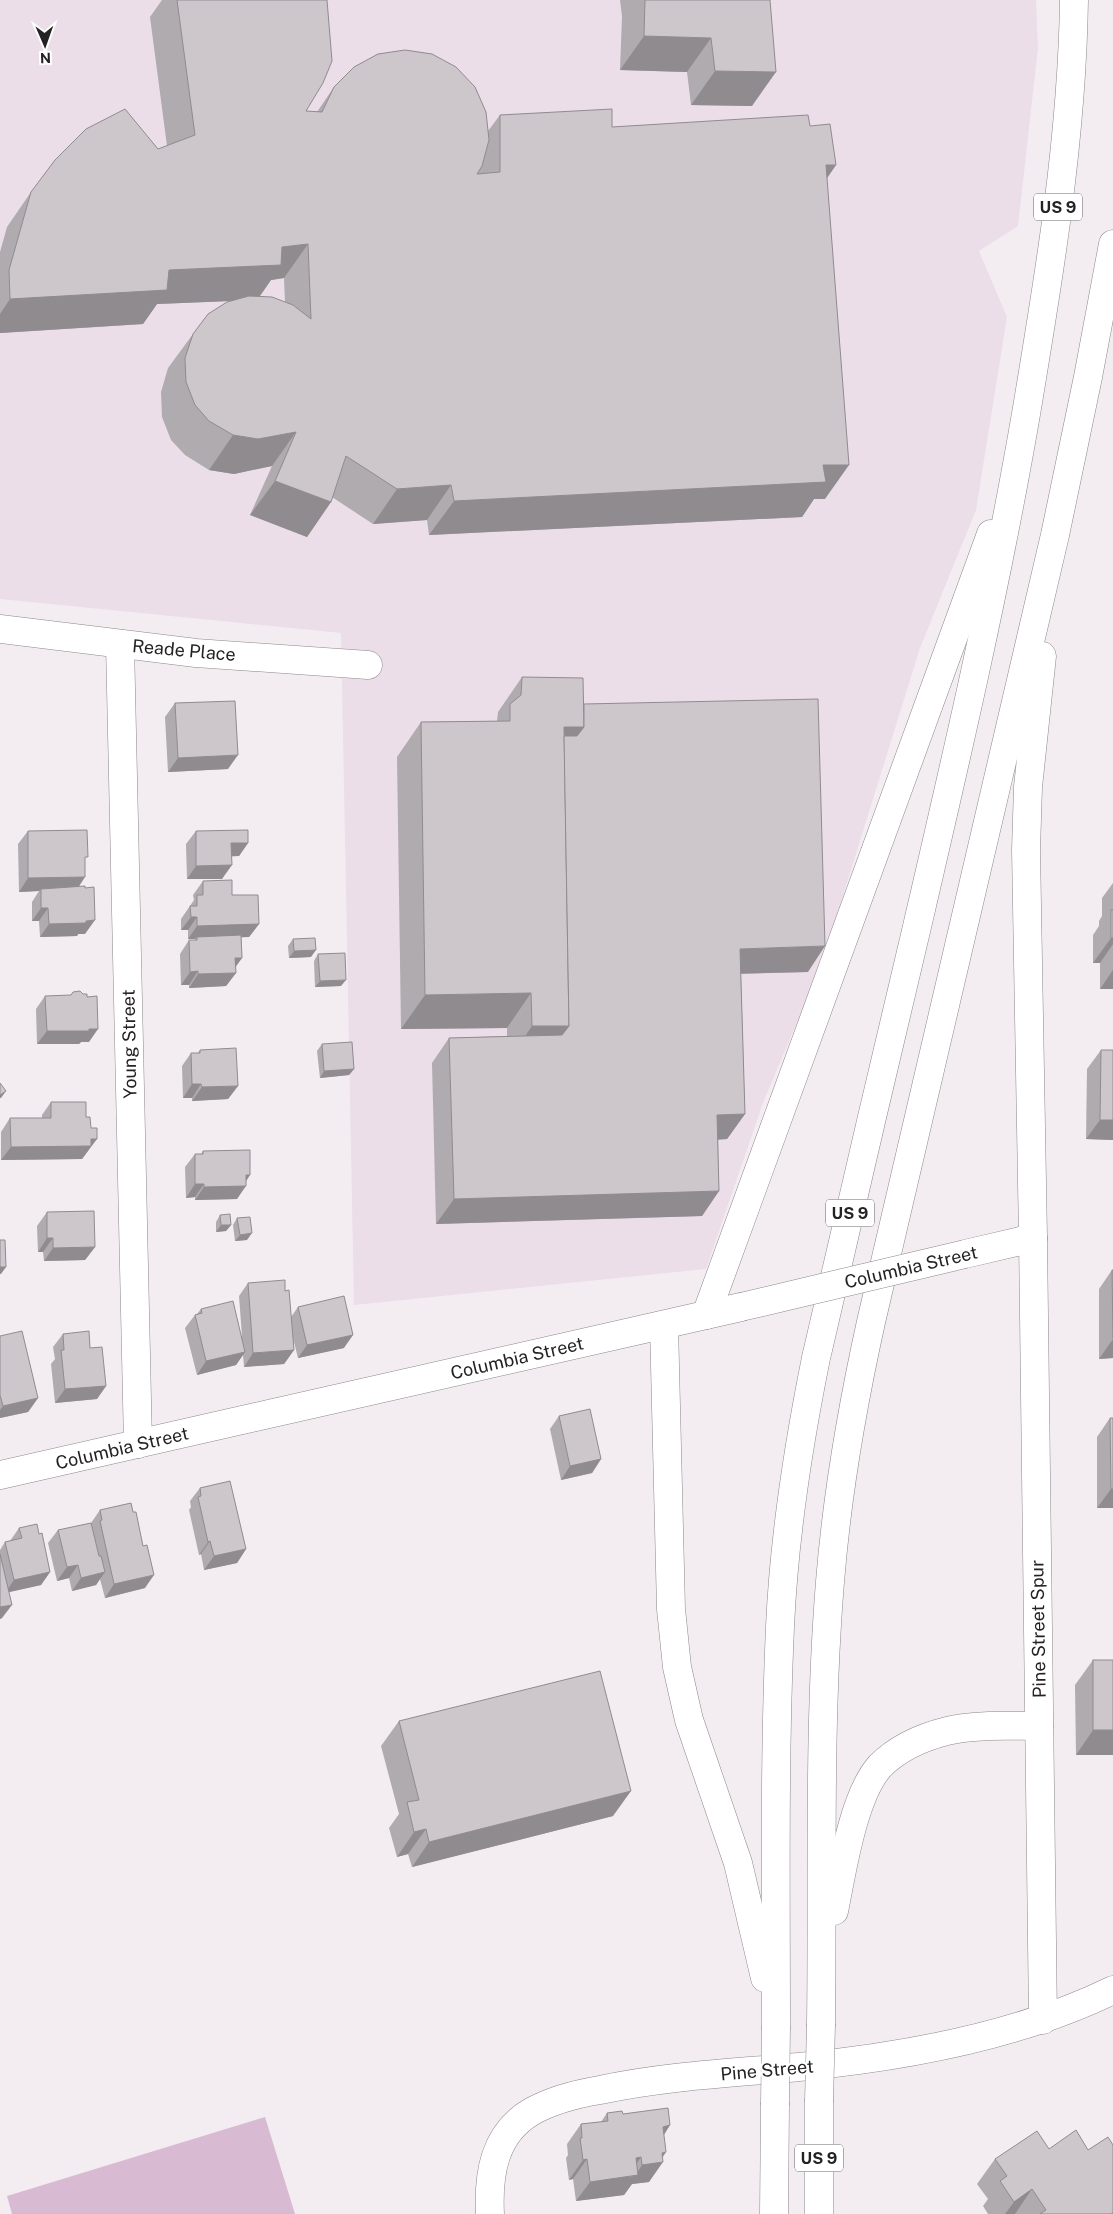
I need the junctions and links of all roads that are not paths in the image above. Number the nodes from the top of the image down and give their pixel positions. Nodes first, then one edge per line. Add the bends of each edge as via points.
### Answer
1 (1074, 0) edge
2 (1113, 244) edge
3 (1026, 412) junction
4 (1055, 535) junction
5 (0, 628) edge
6 (120, 644) junction
7 (368, 665) dead end
8 (1032, 1238) junction
9 (706, 1315) junction
10 (664, 1325) junction
11 (138, 1444) junction
12 (0, 1475) edge
13 (1039, 1726) junction
14 (1113, 1990) edge
15 (821, 1994) junction
16 (1043, 2020) junction
17 (776, 2027) junction
18 (490, 2214) edge
19 (774, 2214) edge
20 (819, 2214) edge

1 - 3 main road, US 9 via 1065,149
2 - 4 main road, US 9
3 - 9 main road via 985,549
3 - 17 main road, US 9 via 986,627 816,1358 797,1463 780,1626
4 - 8 main road, Pine Street Spur via 1026,818
4 - 15 main road, US 9 via 871,1322 847,1442 834,1530 826,1636
5 - 6 main road, Reade Place
6 - 7 main road, Reade Place via 196,653
6 - 11 main road, Young Street
8 - 9 main road, Columbia Street, bridge
8 - 13 main road, Pine Street Spur
9 - 10 main road, Columbia Street
10 - 11 main road, Columbia Street
10 - 17 main road via 671,1609 677,1667 689,1720 738,1863
11 - 12 main road, Columbia Street
13 - 15 main road via 948,1731 918,1740 896,1752 880,1767 865,1792 853,1829 838,1891
13 - 16 main road, Pine Street Spur
14 - 16 main road, Pine Street
15 - 20 main road, US 9, bridge
16 - 18 main road, Pine Street via 952,2042 840,2063 658,2080 563,2098 531,2112 506,2134 493,2164
17 - 19 main road, US 9, bridge

